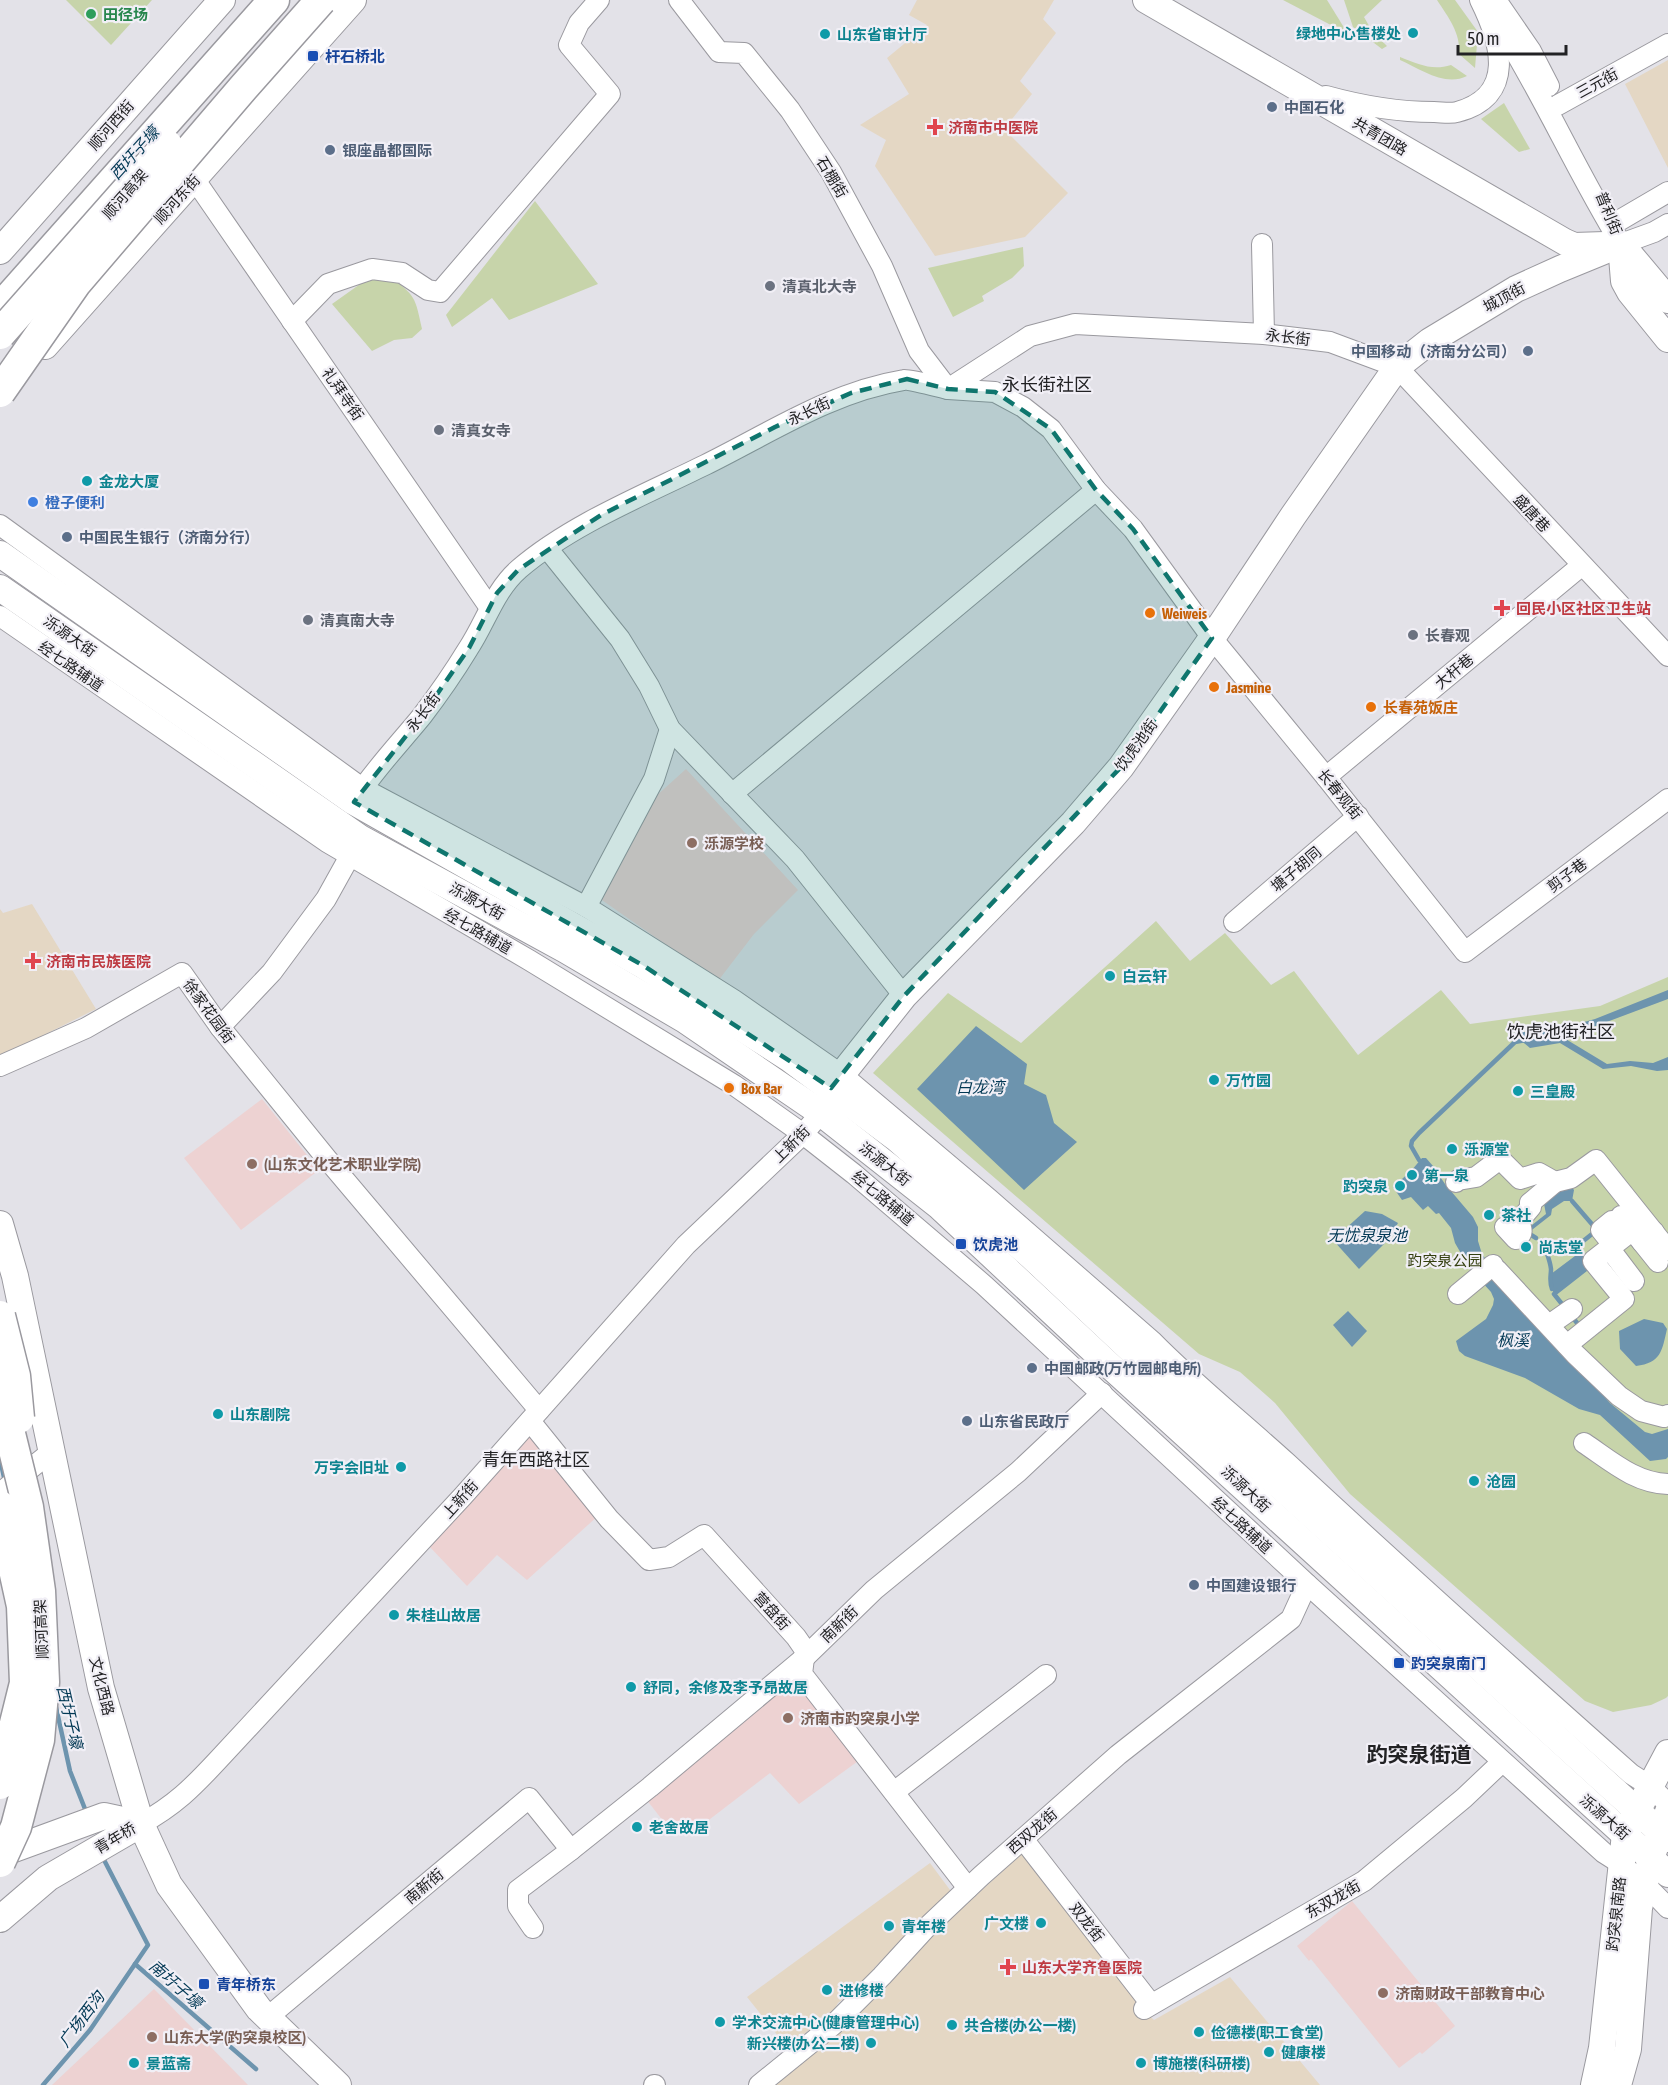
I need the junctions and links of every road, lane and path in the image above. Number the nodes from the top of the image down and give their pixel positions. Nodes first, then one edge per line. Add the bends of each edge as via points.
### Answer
1 (222, 0) edge
2 (249, 0) edge
3 (353, 0) edge
4 (599, 0) edge
5 (679, 0) edge
6 (1146, 0) edge
7 (1481, 0) edge
8 (1496, 0) edge
9 (291, 5) edge
10 (319, 38) junction
11 (1668, 44) edge
12 (1294, 86) junction
13 (1558, 105) junction
14 (195, 180) junction
15 (1668, 192) edge
16 (1668, 224) edge
17 (1618, 234) junction
18 (1262, 244) dead end
19 (0, 251) edge
20 (0, 291) edge
21 (1668, 300) edge
22 (0, 308) edge
23 (292, 321) junction
24 (0, 334) edge
25 (1264, 334) junction
26 (1668, 339) edge
27 (1397, 367) junction
28 (948, 389) junction
29 (0, 392) edge
30 (0, 398) edge
31 (1096, 490) junction
32 (0, 525) edge
33 (547, 548) junction
34 (0, 554) edge
35 (1581, 566) junction
36 (0, 588) edge
37 (490, 608) junction
38 (0, 616) edge
39 (1212, 638) junction
40 (1668, 656) edge
41 (670, 729) junction
42 (1326, 777) junction
43 (732, 794) junction
44 (358, 795) junction
45 (1668, 799) edge
46 (1358, 816) junction
47 (355, 847) junction
48 (586, 907) junction
49 (1234, 922) dead end
50 (1465, 952) joint
51 (904, 996) junction
52 (220, 1027) junction
53 (0, 1066) edge
54 (837, 1082) junction
55 (821, 1113) junction
56 (803, 1134) junction
57 (1456, 1182) dead end
58 (1555, 1182) junction
59 (0, 1224) edge
60 (1505, 1227) dead end
61 (1611, 1247) dead end
62 (1663, 1256) edge
63 (1458, 1294) dead end
64 (0, 1316) edge
65 (1567, 1345) junction
66 (0, 1393) edge
67 (1102, 1393) junction
68 (535, 1415) junction
69 (1668, 1415) edge
70 (1584, 1443) dead end
71 (51, 1452) junction
72 (1668, 1484) edge
73 (0, 1493) edge
74 (14, 1506) edge
75 (0, 1557) edge
76 (1307, 1584) junction
77 (802, 1659) junction
78 (1046, 1675) dead end
79 (0, 1722) edge
80 (1668, 1753) edge
81 (0, 1756) edge
82 (1502, 1762) junction
83 (0, 1784) edge
84 (894, 1792) junction
85 (1659, 1795) edge
86 (1638, 1810) junction
87 (141, 1824) junction
88 (1665, 1827) edge
89 (1624, 1834) junction
90 (1023, 1839) junction
91 (40, 1841) junction
92 (572, 1850) junction
93 (0, 1854) edge
94 (0, 1862) edge
95 (1621, 1864) junction
96 (64, 1868) junction
97 (1655, 1872) edge
98 (968, 1888) junction
99 (1668, 1908) edge
100 (0, 1919) edge
101 (533, 1928) dead end
102 (1148, 2007) joint
103 (268, 2017) junction
104 (339, 2085) edge
105 (759, 2085) edge
106 (1594, 2085) edge
107 (1618, 2085) edge

1 - 19 main road, 顺河西街
2 - 20 highway via 49,225
3 - 10 main road, 顺河东街
4 - 23 street via 579,23 569,45 610,94 440,292 428,290 402,273 372,269 328,284
5 - 28 street, 石棚街 via 719,52 744,53 790,110 831,172 882,266 919,351
6 - 12 main road, 共青团路
7 - 12 street via 1498,51 1499,74 1490,94 1456,112 1358,105
7 - 17 street, 普利街 via 1522,63 1602,214
8 - 13 street, 普利街 via 1532,51
9 - 10 main road
9 - 22 highway, 顺河高架
9 - 24 highway, 顺河高架, bridge
9 - 29 highway, bridge via 243,88 76,283
10 - 14 main road, 顺河东街
11 - 13 street, 三元街
12 - 17 main road, 共青团路 via 1564,242 1574,246
13 - 17 street, 普利街
14 - 23 street, 礼拜寺街
14 - 30 main road, 顺河东街
15 - 17 street
16 - 17 street via 1654,232
17 - 21 main road
17 - 26 main road via 1624,281
17 - 27 main road, 城顶街 via 1430,341
18 - 25 street
23 - 37 street, 礼拜寺街
25 - 27 street, 永长街 via 1330,342
25 - 28 street, 永长街 via 1075,324 1030,336
27 - 35 street, 盛唐巷
27 - 39 main road, 饮虎池街
28 - 31 street, 长春观街 via 995,392 1023,407 1050,429
28 - 33 street, 永长街 via 907,379 851,393 774,427 601,515
31 - 39 street, 长春观街 via 1133,529
31 - 43 street
32 - 44 street
33 - 37 street, 永长街 via 518,570 497,593
33 - 41 street via 620,639
34 - 44 main road, 泺源大街
35 - 40 street, 盛唐巷
35 - 42 street, 大杆巷
36 - 47 main road, 泺源大街
37 - 44 street, 永长街 via 469,648 424,713
38 - 47 street, 经七路辅道 via 327,842
39 - 42 street, 长春观街
39 - 51 main road, 饮虎池街 via 1121,767 1073,823
41 - 43 street
41 - 48 street via 654,779
42 - 46 street, 长春观街
43 - 51 street via 795,859
44 - 48 street
44 - 54 main road, 泺源大街 via 644,966 790,1059
45 - 50 street, 剪子巷
46 - 49 street, 塘子胡同
46 - 50 street, 长春观街
47 - 52 street via 326,898 272,972
47 - 55 main road, 泺源大街 via 564,949 675,1014
47 - 56 street, 经七路辅道 via 529,960 734,1085
48 - 54 street via 734,1000
51 - 54 main road, 饮虎池街
52 - 53 street, 徐家花园街 via 182,973 86,1028
52 - 68 street, 徐家花园街
54 - 85 street via 989,1199 1152,1341 1442,1606
54 - 86 main road, 泺源大街
55 - 56 street, 上新街
55 - 89 main road, 泺源大街 via 939,1206
56 - 67 street, 经七路辅道 via 984,1285
56 - 68 street, 上新街 via 686,1245
57 - 58 street via 1476,1177 1500,1159 1520,1179 1539,1173
58 - 60 street via 1530,1203 1535,1212 1519,1221 1520,1236 1516,1239
58 - 62 street via 1571,1178 1596,1160 1630,1203
59 - 71 main road, 文化西路 via 15,1276
61 - 65 street via 1593,1261 1616,1277 1623,1299 1600,1313
63 - 65 street via 1494,1267 1564,1314
64 - 74 highway, bridge via 15,1376
65 - 69 street via 1619,1396 1641,1411
66 - 74 highway, 顺河高架, bridge
67 - 76 street, 经七路辅道
67 - 77 street, 南新街 via 1018,1472 874,1590
68 - 77 street, 营盘街 via 603,1511 649,1560 669,1557 704,1536 796,1637 805,1650
68 - 87 street, 上新街 via 218,1760 167,1809
70 - 72 street via 1627,1472 1651,1483
71 - 73 street
71 - 87 main road, 文化西路 via 101,1688
74 - 83 highway, 顺河高架, bridge via 25,1683
74 - 94 highway, 顺河高架, bridge via 40,1591 44,1682 39,1740 16,1827
75 - 79 main road via 13,1624 13,1687
76 - 82 street, 经七路辅道
76 - 90 street, 西双龙街 via 1291,1619 1118,1755
77 - 84 street, 营盘街 via 802,1674
77 - 92 street, 南新街
78 - 84 street
80 - 85 main road, 趵突泉南路
81 - 91 main road
82 - 95 street, 经七路辅道
82 - 102 street, 东双龙街 via 1364,1881
84 - 98 street, 营盘街
85 - 86 main road, 趵突泉南路
86 - 88 main road, 泺源大街
86 - 89 main road, 趵突泉南路
87 - 91 main road, 青年桥 via 104,1816
87 - 96 main road, 青年桥
87 - 103 main road, 文化西路 via 169,1885
88 - 97 main road, 趵突泉南路
89 - 95 main road, 趵突泉南路
89 - 97 main road, 泺源大街
90 - 98 street, 西双龙街
90 - 102 street, 双龙街
91 - 93 main road, 青年桥
91 - 96 main road
92 - 101 street, 南新街 via 518,1890 518,1906
92 - 103 street, 南新街 via 529,1798
95 - 97 street, 经七路辅道
95 - 106 main road, 趵突泉南路 via 1602,2048
96 - 100 main road, 青年桥
97 - 99 street, 经七路辅道
97 - 107 main road, 趵突泉南路 via 1639,1908 1628,2049
98 - 105 street, 西双龙街 via 833,2025
103 - 104 main road, 文化西路

